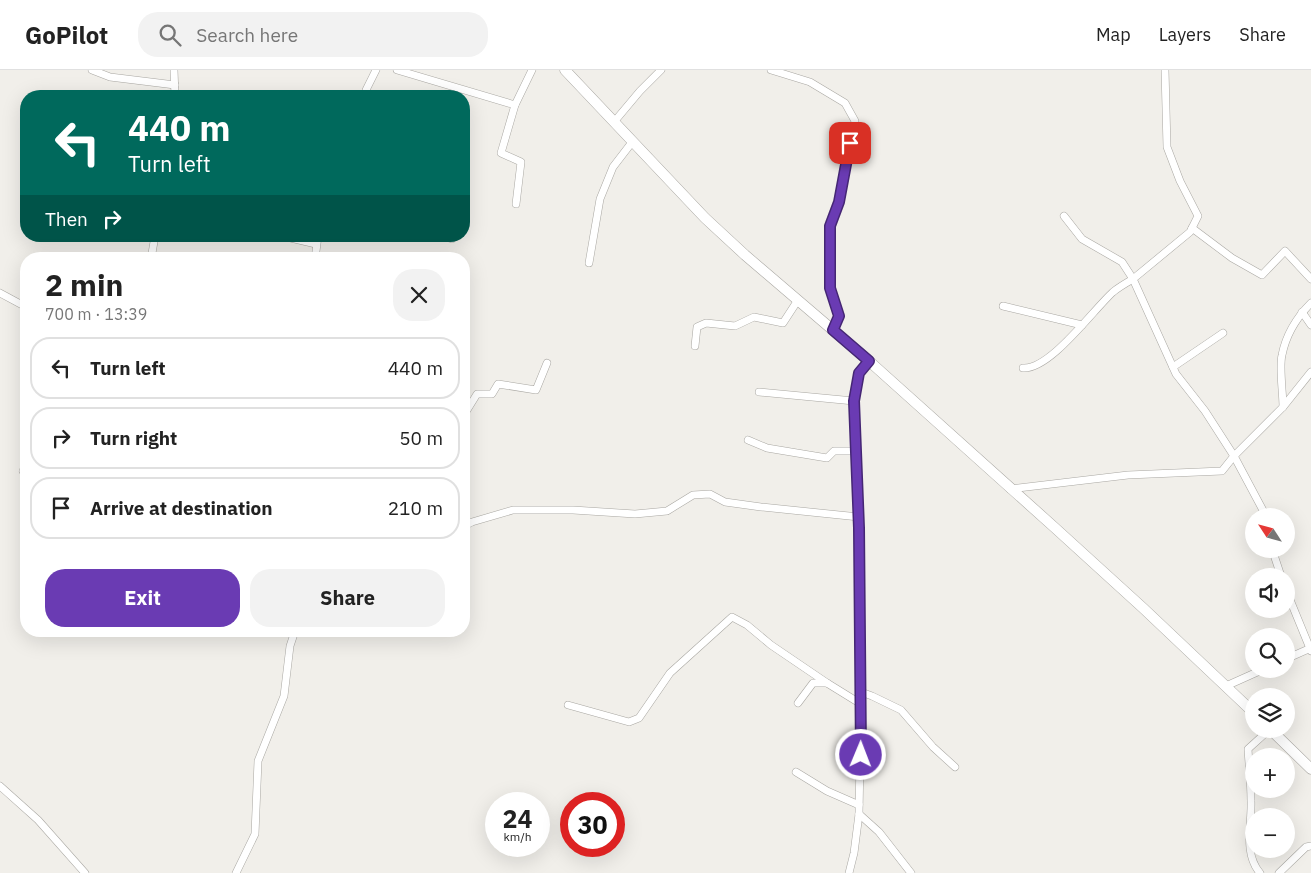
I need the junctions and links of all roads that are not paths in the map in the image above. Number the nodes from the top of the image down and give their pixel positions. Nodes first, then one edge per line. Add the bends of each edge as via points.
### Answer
1 (92, 70) edge
2 (174, 70) edge
3 (376, 70) edge
4 (397, 70) edge
5 (532, 70) edge
6 (565, 70) edge
7 (661, 70) edge
8 (771, 70) edge
9 (1165, 70) edge
10 (175, 86) junction
11 (175, 90) edge
12 (366, 90) edge
13 (464, 90) edge
14 (470, 92) edge
15 (515, 105) junction
16 (614, 122) junction
17 (633, 141) junction
18 (516, 204) dead end
19 (1064, 216) dead end
20 (1192, 228) junction
21 (308, 242) edge
22 (316, 244) joint
23 (315, 252) edge
24 (589, 263) dead end
25 (1133, 279) junction
26 (1311, 279) edge
27 (0, 293) edge
28 (798, 300) junction
29 (1311, 303) edge
30 (20, 304) edge
31 (1003, 306) dead end
32 (1302, 312) junction
33 (1082, 325) junction
34 (1311, 325) edge
35 (833, 330) junction
36 (1223, 333) dead end
37 (695, 346) dead end
38 (869, 361) junction
39 (547, 363) dead end
40 (1173, 367) junction
41 (1023, 368) dead end
42 (1311, 372) edge
43 (759, 392) dead end
44 (854, 401) junction
45 (470, 405) edge
46 (1283, 407) junction
47 (748, 440) dead end
48 (856, 451) junction
49 (1234, 456) junction
50 (1010, 488) junction
51 (1262, 508) edge
52 (859, 517) junction
53 (470, 523) edge
54 (1295, 611) edge
55 (293, 637) edge
56 (1311, 649) edge
57 (1295, 655) edge
58 (1245, 678) edge
59 (827, 683) junction
60 (1226, 686) junction
61 (861, 692) junction
62 (798, 703) dead end
63 (861, 704) junction
64 (1245, 704) edge
65 (568, 705) dead end
66 (1260, 738) edge
67 (1279, 738) edge
68 (955, 767) dead end
69 (1311, 769) edge
70 (796, 772) dead end
71 (0, 786) edge
72 (859, 805) junction
73 (859, 814) junction
74 (1311, 846) edge
75 (85, 873) edge
76 (236, 873) edge
77 (849, 873) edge
78 (911, 873) edge
79 (1260, 873) edge
80 (1279, 873) edge

1 - 10 street via 110,77
2 - 10 street
3 - 12 street
4 - 13 street
5 - 15 street
6 - 16 main road
7 - 16 street
8 - 35 street via 810,82 846,103 855,121 839,202 830,226 830,288 839,316
9 - 20 street via 1167,147 1198,216
10 - 11 street
14 - 15 street
15 - 18 street via 501,154 521,162
16 - 17 main road
17 - 24 street via 612,167 600,199
17 - 28 main road via 705,218
19 - 25 street via 1082,239 1122,262
20 - 25 street
20 - 26 street via 1232,258 1262,275 1285,251
21 - 22 street
22 - 23 street
25 - 33 street via 1114,291
25 - 40 street
27 - 30 street
28 - 35 main road
28 - 37 street via 783,323 754,318 735,326 706,323 697,327
29 - 32 street
31 - 33 street
32 - 34 street
32 - 46 street via 1290,330 1281,356
33 - 41 street via 1040,363
35 - 38 main road
36 - 40 street
38 - 44 street via 859,373
38 - 50 main road
39 - 45 street via 536,390 498,384 492,394 477,394
40 - 49 street
42 - 46 street
43 - 44 street
44 - 48 street
46 - 49 street
47 - 48 street via 767,448 827,458 834,451
48 - 52 street
49 - 50 street via 1222,471 1128,475
49 - 51 street
50 - 60 main road
52 - 53 street via 770,509 725,502 710,494 693,495 667,511 635,514 512,510
52 - 61 street
54 - 56 street
55 - 76 street via 284,696 258,762 255,834
56 - 57 street
58 - 60 street
59 - 62 street via 813,683
59 - 63 street
59 - 65 street via 732,617 670,673 639,718 629,722
60 - 64 main road
61 - 63 street
61 - 68 street via 901,710
63 - 72 street
66 - 79 street via 1248,749 1252,803 1249,840 1255,866
67 - 69 main road
70 - 72 street
71 - 75 street via 38,820
72 - 73 street
73 - 77 street
73 - 78 street via 879,832
74 - 80 street

